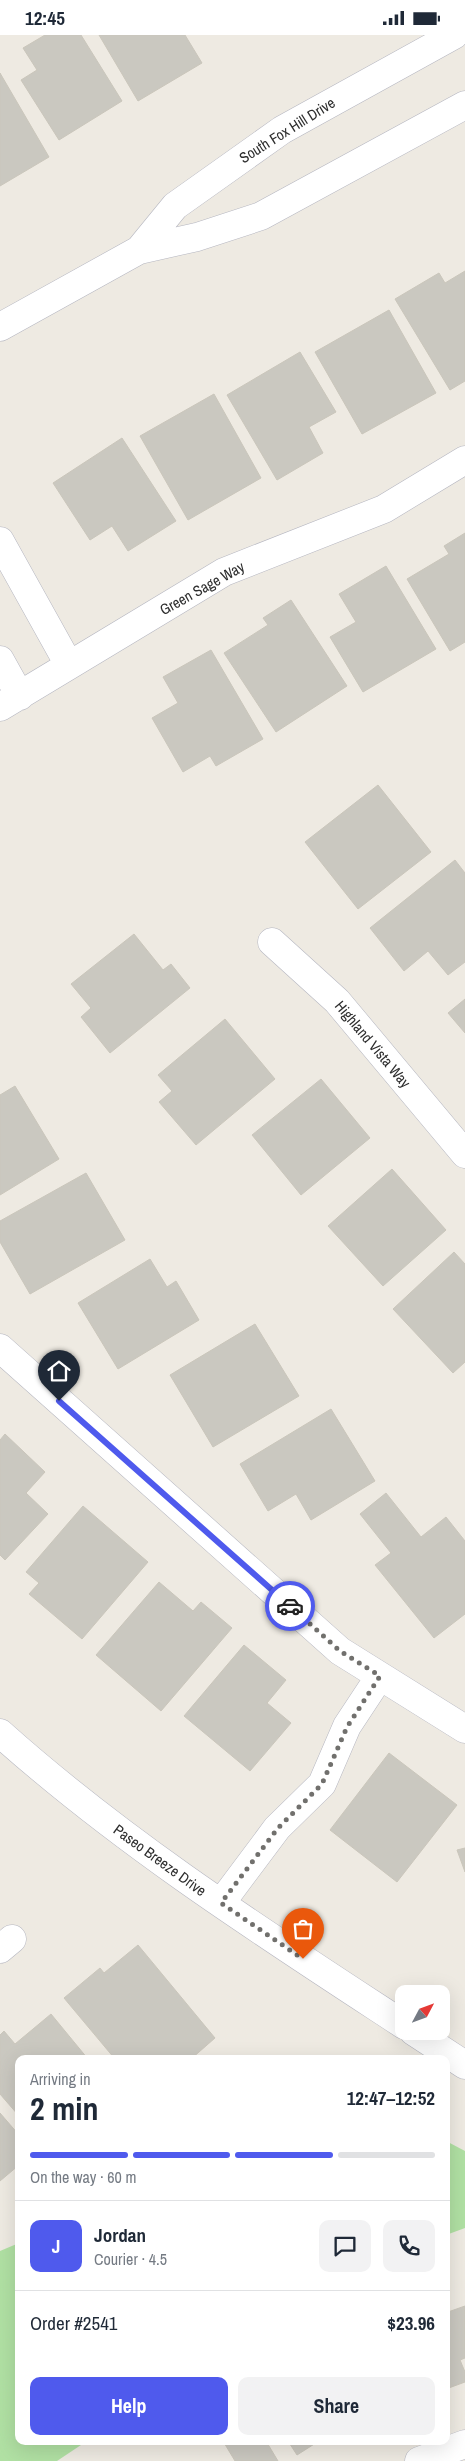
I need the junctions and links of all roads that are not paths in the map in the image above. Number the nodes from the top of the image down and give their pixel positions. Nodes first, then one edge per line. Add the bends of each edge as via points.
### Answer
1 (454, 35) edge
2 (465, 105) edge
3 (140, 250) junction
4 (0, 327) edge
5 (465, 460) edge
6 (0, 541) edge
7 (0, 660) edge
8 (69, 665) junction
9 (10, 701) edge
10 (272, 942) dead end
11 (465, 1154) edge
12 (0, 1348) edge
13 (380, 1676) junction
14 (465, 1729) edge
15 (0, 1733) edge
16 (221, 1903) junction
17 (395, 2019) edge
18 (427, 2040) edge
19 (450, 2055) edge
20 (450, 2055) edge
21 (465, 2065) edge
22 (465, 2444) edge
23 (419, 2461) edge

1 - 3 street, South Fox Hill Drive via 282,130 175,206
2 - 3 street, South Fox Hill Drive via 261,216 197,237
3 - 4 street, South Fox Hill Drive
5 - 8 street, Green Sage Way via 384,509 224,572
6 - 8 street
7 - 9 street
8 - 9 street, Green Sage Way
10 - 11 street, Highland Vista Way via 337,1001
12 - 13 street via 340,1651
13 - 14 street
13 - 16 street via 347,1727 322,1784 278,1828
15 - 16 street, Paseo Breeze Drive via 83,1803
16 - 17 street, Paseo Breeze Drive
18 - 20 street
19 - 21 street
22 - 23 street

